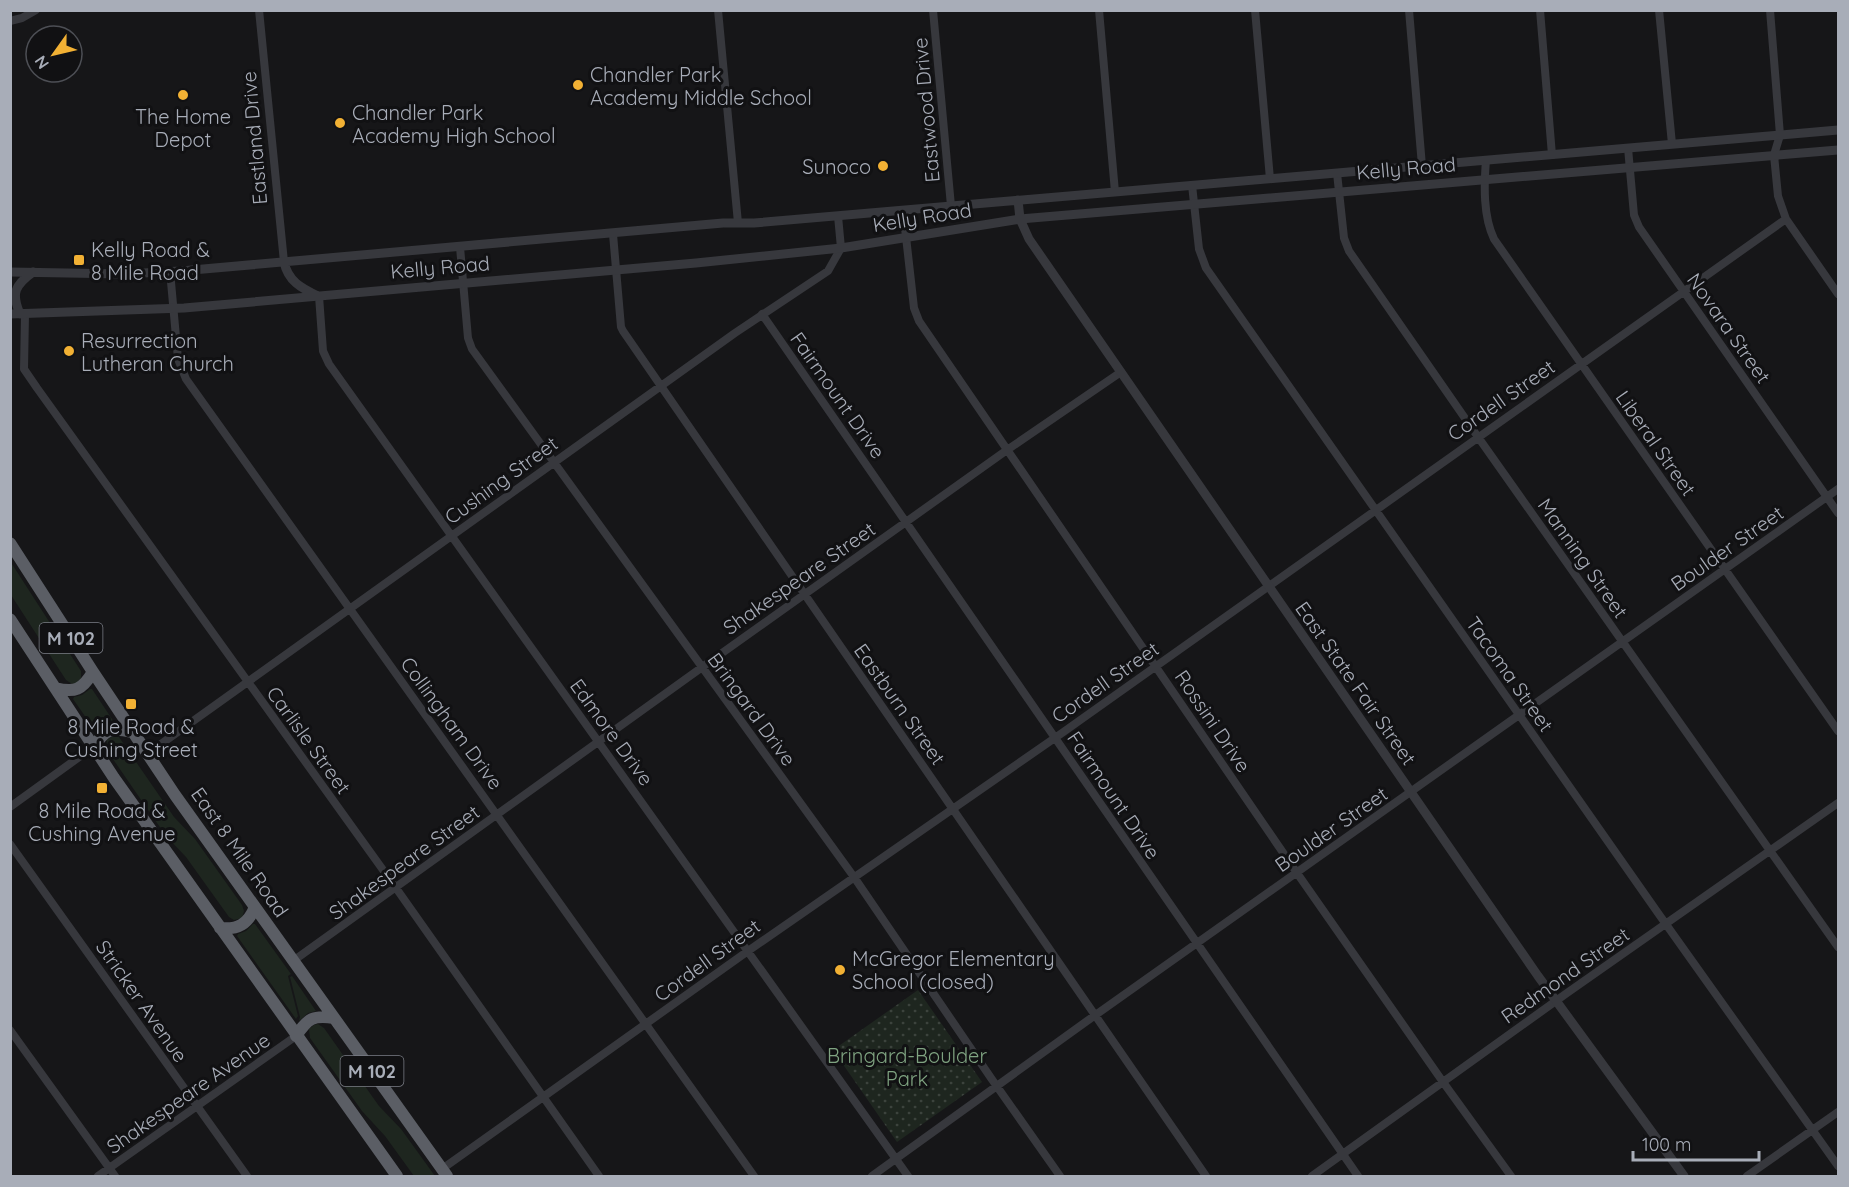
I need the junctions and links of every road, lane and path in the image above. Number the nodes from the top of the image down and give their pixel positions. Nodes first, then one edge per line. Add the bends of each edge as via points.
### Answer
1 (36, 10) edge
2 (259, 10) edge
3 (718, 10) edge
4 (933, 10) edge
5 (1099, 10) edge
6 (1255, 10) edge
7 (1408, 10) edge
8 (1540, 10) edge
9 (1659, 10) edge
10 (1770, 10) edge
11 (10, 21) edge
12 (1839, 130) edge
13 (1780, 135) junction
14 (1672, 144) junction
15 (1628, 148) junction
16 (1839, 150) edge
17 (1552, 155) junction
18 (1774, 155) junction
19 (1486, 160) junction
20 (1422, 166) junction
21 (1630, 167) junction
22 (1337, 173) junction
23 (1270, 178) junction
24 (1485, 179) junction
25 (1192, 185) junction
26 (1115, 192) junction
27 (1339, 192) junction
28 (1018, 200) junction
29 (1193, 204) junction
30 (951, 206) junction
31 (903, 210) junction
32 (838, 216) junction
33 (1020, 219) junction
34 (1786, 219) junction
35 (738, 223) junction
36 (613, 234) junction
37 (905, 238) junction
38 (460, 247) junction
39 (841, 248) junction
40 (284, 262) junction
41 (616, 270) junction
42 (10, 272) edge
43 (33, 272) junction
44 (170, 272) junction
45 (463, 284) junction
46 (1684, 293) junction
47 (1839, 294) edge
48 (319, 296) junction
49 (173, 308) junction
50 (18, 314) edge
51 (762, 314) junction
52 (1581, 364) junction
53 (1121, 372) junction
54 (660, 386) junction
55 (1478, 437) junction
56 (1008, 450) junction
57 (553, 463) junction
58 (1839, 489) edge
59 (1827, 497) junction
60 (1375, 509) junction
61 (1839, 513) edge
62 (907, 522) junction
63 (452, 536) junction
64 (10, 543) edge
65 (1725, 569) junction
66 (1267, 586) junction
67 (805, 594) junction
68 (350, 609) junction
69 (10, 619) edge
70 (1622, 642) junction
71 (1156, 666) junction
72 (701, 668) junction
73 (93, 672) junction
74 (247, 683) junction
75 (55, 688) junction
76 (1520, 715) junction
77 (1839, 730) edge
78 (132, 732) junction
79 (1055, 738) junction
80 (598, 742) junction
81 (93, 747) junction
82 (147, 754) junction
83 (1410, 793) junction
84 (1839, 803) edge
85 (11, 805) edge
86 (953, 808) junction
87 (498, 814) junction
88 (10, 844) edge
89 (1770, 852) junction
90 (1298, 873) junction
91 (854, 877) junction
92 (396, 888) junction
93 (255, 907) junction
94 (1667, 925) junction
95 (220, 928) junction
96 (1196, 945) junction
97 (1839, 947) edge
98 (748, 951) junction
99 (294, 961) junction
100 (1557, 1001) junction
101 (1095, 1016) junction
102 (334, 1018) junction
103 (646, 1024) junction
104 (10, 1030) edge
105 (296, 1036) junction
106 (1443, 1082) junction
107 (996, 1086) junction
108 (543, 1097) junction
109 (197, 1106) junction
110 (1839, 1112) edge
111 (1812, 1131) junction
112 (1342, 1155) junction
113 (896, 1160) junction
114 (1839, 1166) edge
115 (110, 1169) junction
116 (444, 1173) edge
117 (98, 1176) edge
118 (115, 1176) edge
119 (247, 1176) edge
120 (397, 1176) edge
121 (599, 1176) edge
122 (754, 1176) edge
123 (872, 1176) edge
124 (908, 1176) edge
125 (1060, 1176) edge
126 (1206, 1176) edge
127 (1312, 1176) edge
128 (1358, 1176) edge
129 (1511, 1176) edge
130 (1684, 1176) edge
131 (1747, 1176) edge

1 - 11 street
2 - 40 street, Eastland Drive
3 - 35 street
4 - 30 street, Eastwood Drive
5 - 26 street
6 - 23 street
7 - 20 street
8 - 17 street
9 - 14 street
10 - 13 street
12 - 13 street, Kelly Road
13 - 14 street, Kelly Road
13 - 18 street
14 - 15 street, Kelly Road
15 - 17 street, Kelly Road
15 - 21 street, Novara Street
16 - 18 street, Kelly Road
17 - 19 street, Kelly Road
18 - 21 street, Kelly Road
18 - 34 street
19 - 20 street, Kelly Road
19 - 24 street, Liberal Street
20 - 22 street, Kelly Road
21 - 24 street, Kelly Road
21 - 46 street, Novara Street via 1637,222
22 - 23 street, Kelly Road
22 - 27 street, Manning Street
23 - 25 street, Kelly Road
24 - 27 street, Kelly Road
24 - 52 street, Liberal Street via 1488,225 1494,239
25 - 26 street, Kelly Road
25 - 29 street, Tacoma Street
26 - 28 street, Kelly Road
27 - 29 street, Kelly Road
27 - 55 street, Manning Street via 1349,251
28 - 30 street, Kelly Road
28 - 33 street, East State Fair Street
29 - 33 street, Kelly Road
29 - 60 street, Tacoma Street via 1203,264
30 - 31 street, Kelly Road
31 - 32 street, Kelly Road
31 - 37 street, Rossini Drive
32 - 35 street, Kelly Road
32 - 39 street
33 - 37 street, Kelly Road
33 - 53 street, East State Fair Street via 1029,239
34 - 46 street, Cordell Street
34 - 47 street
35 - 36 street, Kelly Road
36 - 38 street, Kelly Road
36 - 41 street, Eastburn Street
37 - 39 street, Kelly Road
37 - 56 street, Rossini Drive via 916,316
38 - 40 street, Kelly Road
38 - 45 street, Bringard Drive
39 - 41 street, Kelly Road
39 - 51 street, Cushing Street via 828,271
40 - 44 street, Kelly Road
40 - 48 street via 292,280
41 - 45 street, Kelly Road
41 - 54 street, Eastburn Street via 621,327
42 - 43 street, Kelly Road
43 - 44 street, Kelly Road
43 - 50 street via 16,290
44 - 49 street, Collingham Drive
45 - 48 street, Kelly Road
45 - 57 street, Bringard Drive via 472,349
46 - 52 street, Cordell Street
46 - 59 street, Novara Street
48 - 49 street, Kelly Road
48 - 63 street, Edmore Drive via 324,356
49 - 50 street, Kelly Road
49 - 68 street, Collingham Drive via 182,371
50 - 74 street, Carlisle Street via 24,369
51 - 54 street, Cushing Street
51 - 62 street, Fairmount Drive
52 - 55 street, Cordell Street
52 - 65 street, Liberal Street
53 - 56 street, Shakespeare Street
53 - 66 street, East State Fair Street
54 - 57 street, Cushing Street
54 - 67 street, Eastburn Street
55 - 60 street, Cordell Street
55 - 70 street, Manning Street
56 - 62 street, Shakespeare Street
56 - 71 street, Rossini Drive
57 - 63 street, Cushing Street
57 - 72 street, Bringard Drive
58 - 59 street, Boulder Street
59 - 61 street, Novara Street
59 - 65 street, Boulder Street
60 - 66 street, Cordell Street
60 - 76 street, Tacoma Street
62 - 67 street, Shakespeare Street
62 - 79 street, Fairmount Drive
63 - 68 street, Cushing Street
63 - 80 street, Edmore Drive
64 - 73 highway, East 8 Mile Road / M 102
65 - 70 street, Boulder Street
65 - 77 street, Liberal Street
66 - 71 street, Cordell Street
66 - 83 street, East State Fair Street
67 - 72 street, Shakespeare Street
67 - 86 street, Eastburn Street
68 - 74 street, Cushing Street
68 - 87 street, Collingham Drive
69 - 75 highway, M 102
70 - 76 street, Boulder Street
70 - 89 street, Manning Street
71 - 79 street, Cordell Street
71 - 90 street, Rossini Drive
72 - 80 street, Shakespeare Street
72 - 91 street, Bringard Drive
73 - 75 highway via 80,688
73 - 78 highway, East 8 Mile Road / M 102
74 - 82 street, Cushing Street
74 - 92 street, Carlisle Street
75 - 81 highway, M 102
76 - 83 street, Boulder Street
76 - 94 street, Tacoma Street
78 - 81 highway via 108,730
78 - 82 highway, East 8 Mile Road / M 102
79 - 86 street, Cordell Street
79 - 96 street, Fairmount Drive
80 - 87 street, Shakespeare Street
80 - 98 street, Edmore Drive
81 - 85 street
81 - 95 highway, M 102
82 - 93 highway, East 8 Mile Road / M 102
83 - 90 street, Boulder Street
83 - 100 street, East State Fair Street
84 - 89 street, Redmond Street
86 - 91 street, Cordell Street
86 - 101 street, Eastburn Street
87 - 92 street, Shakespeare Street
87 - 103 street, Collingham Drive
88 - 109 street, Stricker Avenue
89 - 94 street, Redmond Street
89 - 97 street, Manning Street
90 - 96 street, Boulder Street
90 - 106 street, Rossini Drive
91 - 98 street, Cordell Street
91 - 107 street, Bringard Drive
92 - 99 street, Shakespeare Street
92 - 108 street, Carlisle Street
93 - 95 highway via 243,925
93 - 99 highway, East 8 Mile Road / M 102
94 - 100 street, Redmond Street
94 - 111 street, Tacoma Street
95 - 105 highway, M 102
96 - 101 street, Boulder Street
96 - 112 street, Fairmount Drive
98 - 103 street, Cordell Street
98 - 113 street, Edmore Drive
99 - 102 highway, East 8 Mile Road / M 102
100 - 106 street, Redmond Street
100 - 130 street, East State Fair Street
101 - 107 street, Boulder Street
101 - 126 street, Eastburn Street
102 - 105 highway via 310,1020
102 - 116 highway, East 8 Mile Road / M 102
103 - 108 street, Cordell Street
103 - 122 street, Collingham Drive
104 - 115 street
105 - 109 street, Shakespeare Avenue
105 - 120 highway, M 102
106 - 112 street, Redmond Street
106 - 129 street, Rossini Drive
107 - 113 street, Boulder Street
107 - 125 street, Bringard Drive
108 - 116 street, Cordell Street
108 - 121 street, Carlisle Street
109 - 115 street, Shakespeare Avenue
109 - 119 street, Stricker Avenue
110 - 111 street
111 - 114 street, Tacoma Street
111 - 131 street
112 - 127 street, Redmond Street
112 - 128 street, Fairmount Drive
113 - 123 street, Boulder Street
113 - 124 street, Edmore Drive
115 - 117 street, Shakespeare Avenue
115 - 118 street

